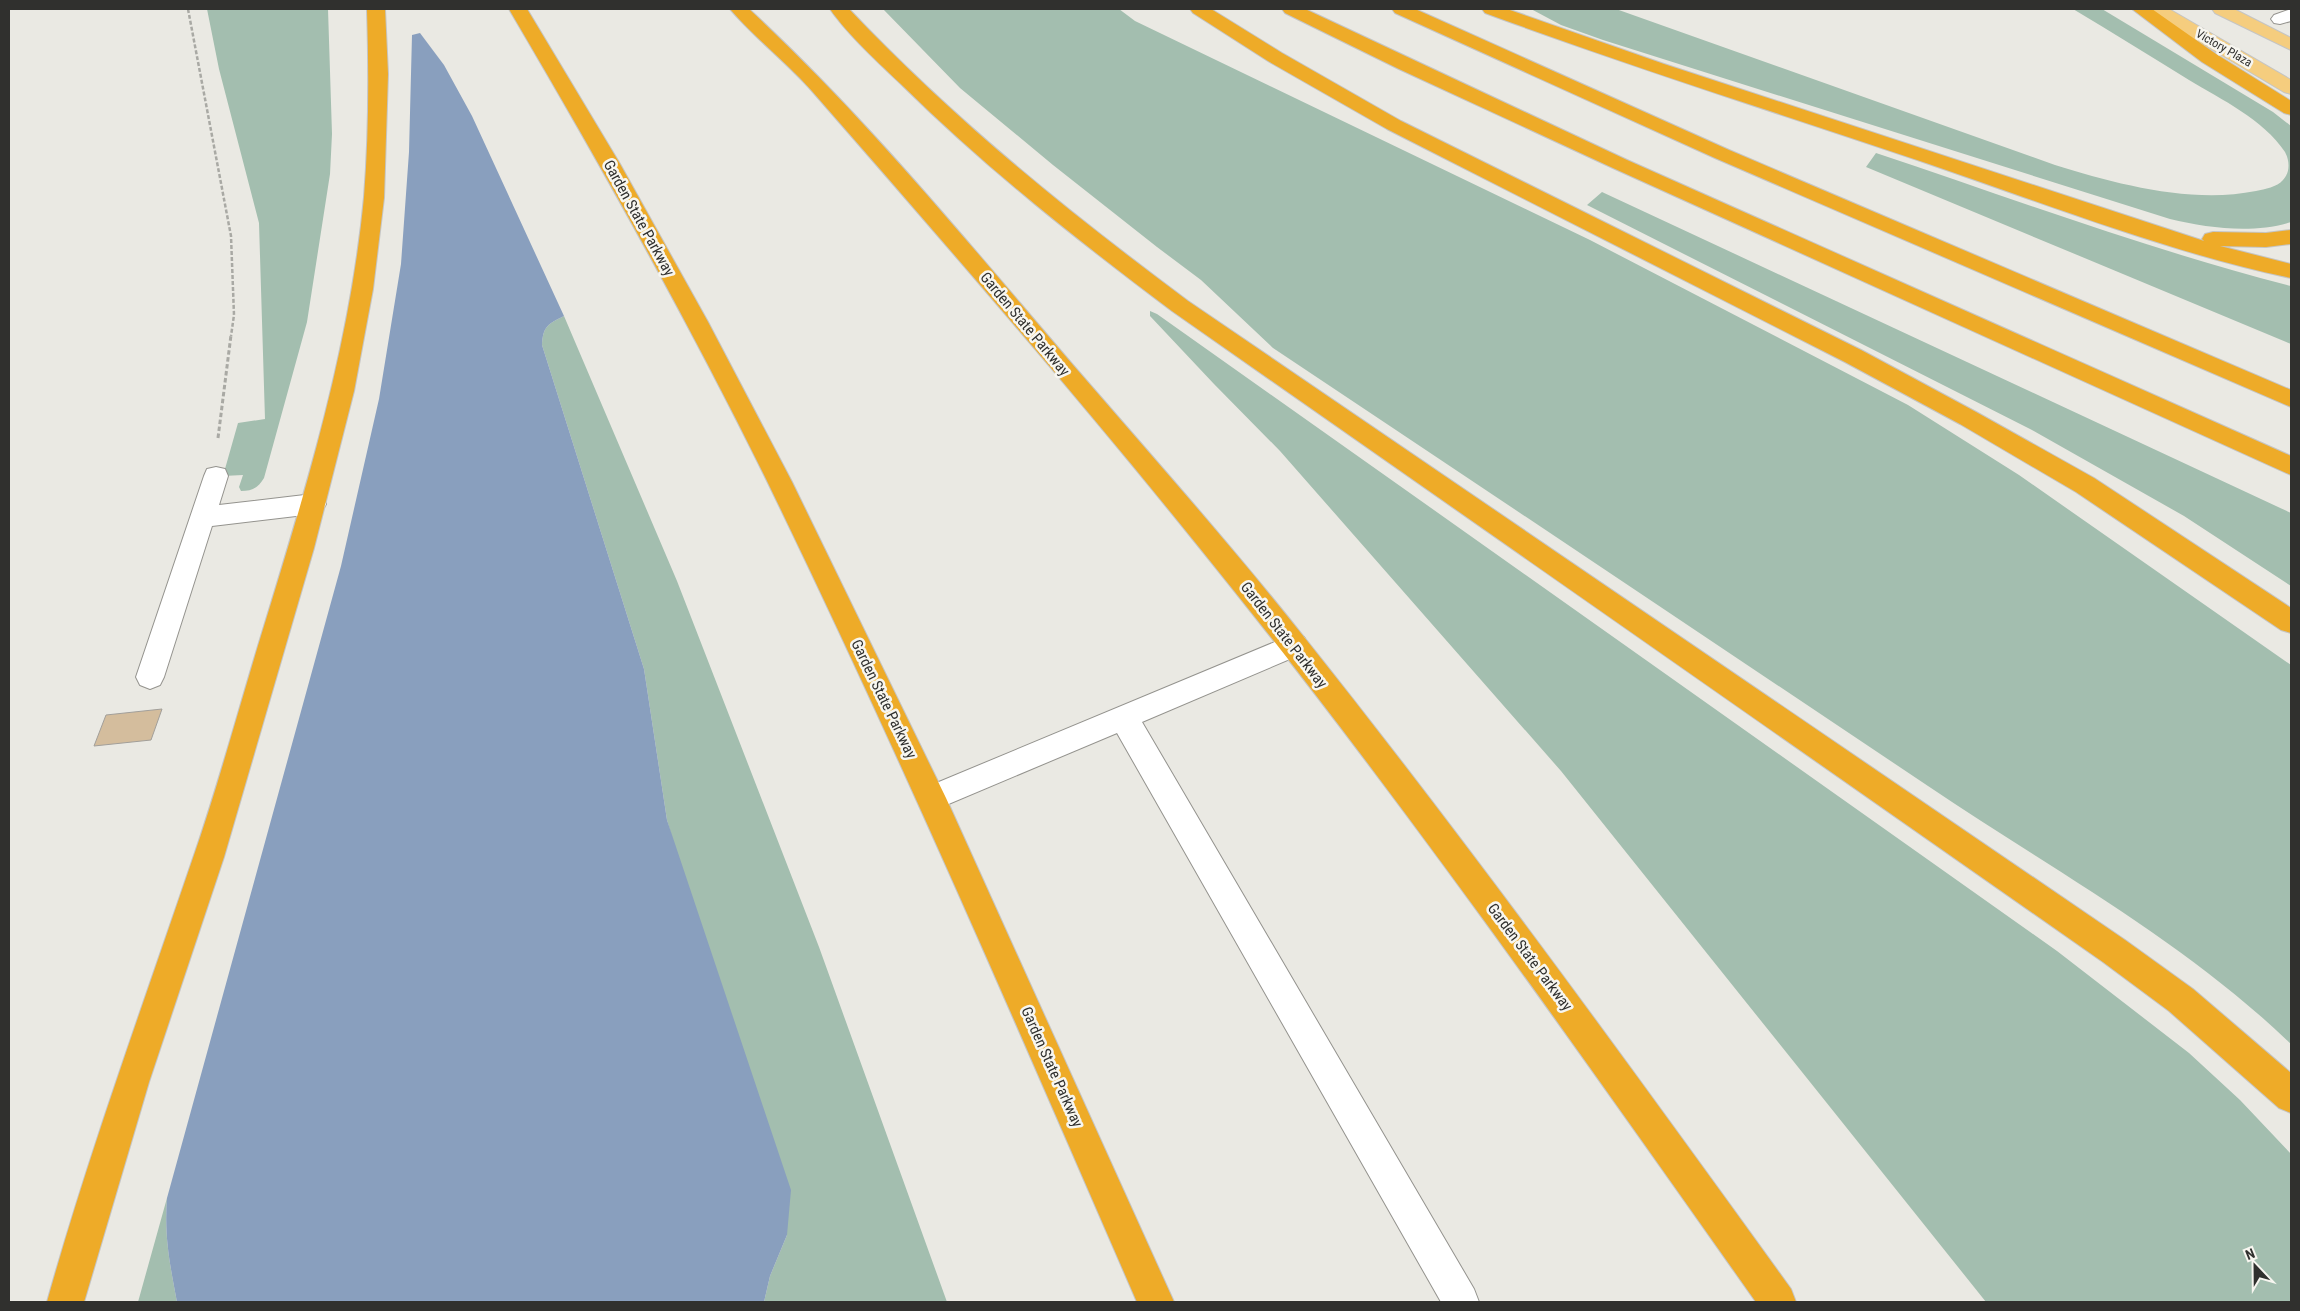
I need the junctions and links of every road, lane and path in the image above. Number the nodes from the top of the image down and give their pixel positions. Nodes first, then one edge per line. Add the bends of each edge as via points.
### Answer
1 (188, 9) edge
2 (376, 9) edge
3 (518, 9) edge
4 (739, 9) edge
5 (761, 9) edge
6 (839, 9) edge
7 (1199, 9) edge
8 (1291, 9) edge
9 (1400, 9) edge
10 (1491, 9) edge
11 (2141, 9) edge
12 (2157, 9) edge
13 (2221, 9) edge
14 (2256, 9) edge
15 (2287, 19) edge
16 (2291, 45) edge
17 (800, 66) junction
18 (2291, 88) edge
19 (2291, 109) edge
20 (2160, 234) junction
21 (2291, 237) edge
22 (2291, 271) edge
23 (2291, 399) edge
24 (2291, 466) edge
25 (216, 476) joint
26 (313, 504) junction
27 (203, 517) junction
28 (2291, 622) edge
29 (1294, 645) junction
30 (150, 677) dead end
31 (1123, 716) junction
32 (932, 798) junction
33 (2291, 1096) edge
34 (65, 1302) edge
35 (1156, 1302) edge
36 (1461, 1302) edge
37 (1778, 1302) edge

1 - 25 path via 231,236 234,314 218,432
2 - 26 highway via 378,116 370,243 342,391
3 - 32 highway, Garden State Parkway via 638,216 741,406
4 - 17 highway, Garden State Parkway
5 - 17 highway
6 - 33 highway via 971,140 1072,224 1180,306 2114,951 2181,1000
7 - 28 highway via 1275,58 1355,103 1853,356 1968,418 2085,486
8 - 24 highway via 1620,164
9 - 23 highway via 1722,154
10 - 20 highway
11 - 19 highway via 2209,58
12 - 18 main road, Victory Plaza
13 - 16 main road
14 - 15 main road
17 - 29 highway, Garden State Parkway via 1030,329
20 - 21 highway via 2241,241
20 - 22 highway
25 - 27 lane
26 - 27 lane
26 - 34 highway via 209,857 132,1082
27 - 30 lane
29 - 31 lane
29 - 37 highway, Garden State Parkway via 1550,983
31 - 32 lane
31 - 36 lane
32 - 35 highway, Garden State Parkway

